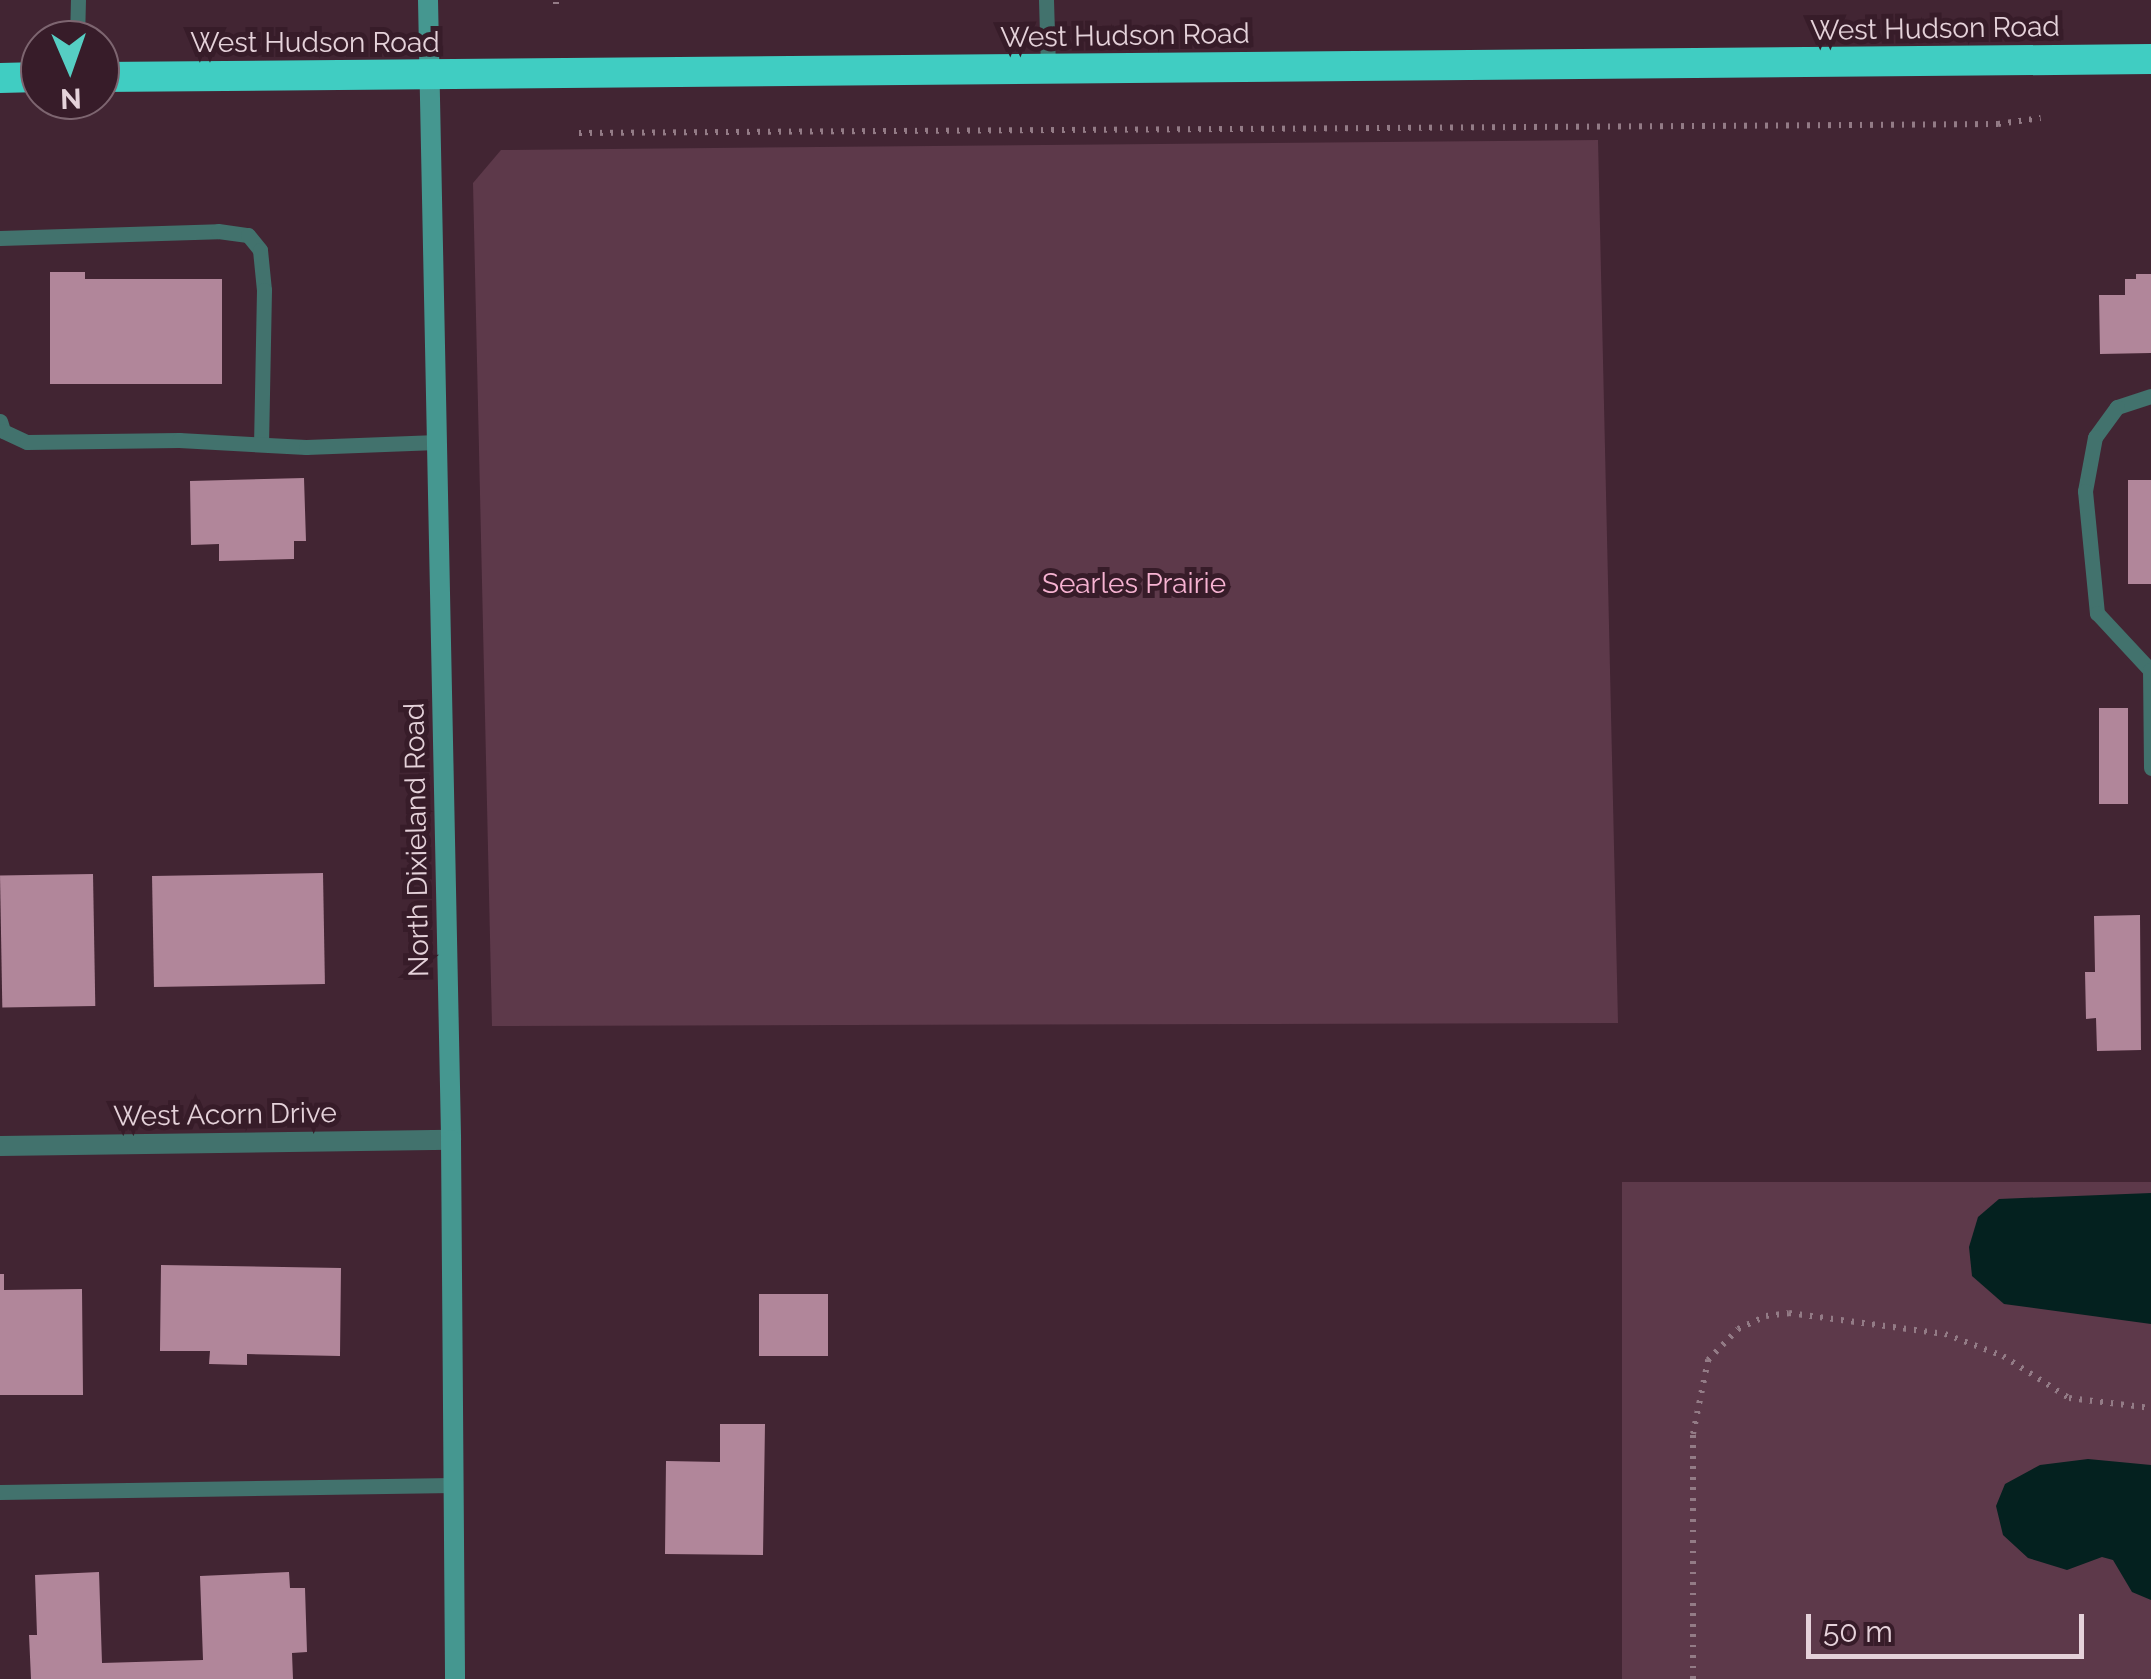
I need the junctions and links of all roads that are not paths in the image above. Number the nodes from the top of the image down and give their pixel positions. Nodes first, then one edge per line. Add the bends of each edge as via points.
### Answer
1 (428, 0) edge
2 (1046, 0) edge
3 (2151, 60) edge
4 (1048, 70) junction
5 (428, 75) junction
6 (120, 77) edge
7 (0, 78) edge
8 (0, 88) edge
9 (0, 238) edge
10 (2151, 396) edge
11 (0, 421) edge
12 (437, 442) junction
13 (261, 444) junction
14 (2151, 768) edge
15 (451, 1140) junction
16 (0, 1146) edge
17 (453, 1485) junction
18 (0, 1492) edge
19 (455, 1679) edge

1 - 5 street, North Dixieland Road
2 - 4 lane
3 - 4 highway, West Hudson Road
4 - 5 highway, West Hudson Road
5 - 6 highway, West Hudson Road
5 - 12 street, North Dixieland Road
7 - 8 lane
9 - 13 lane via 248,235 260,250 264,290
10 - 14 lane via 2117,408 2094,437 2086,491 2097,613 2150,670
11 - 13 lane via 3,430 27,442
12 - 13 lane
12 - 15 street, North Dixieland Road
15 - 16 street, West Acorn Drive
15 - 17 street, North Dixieland Road
17 - 18 lane
17 - 19 street, North Dixieland Road

